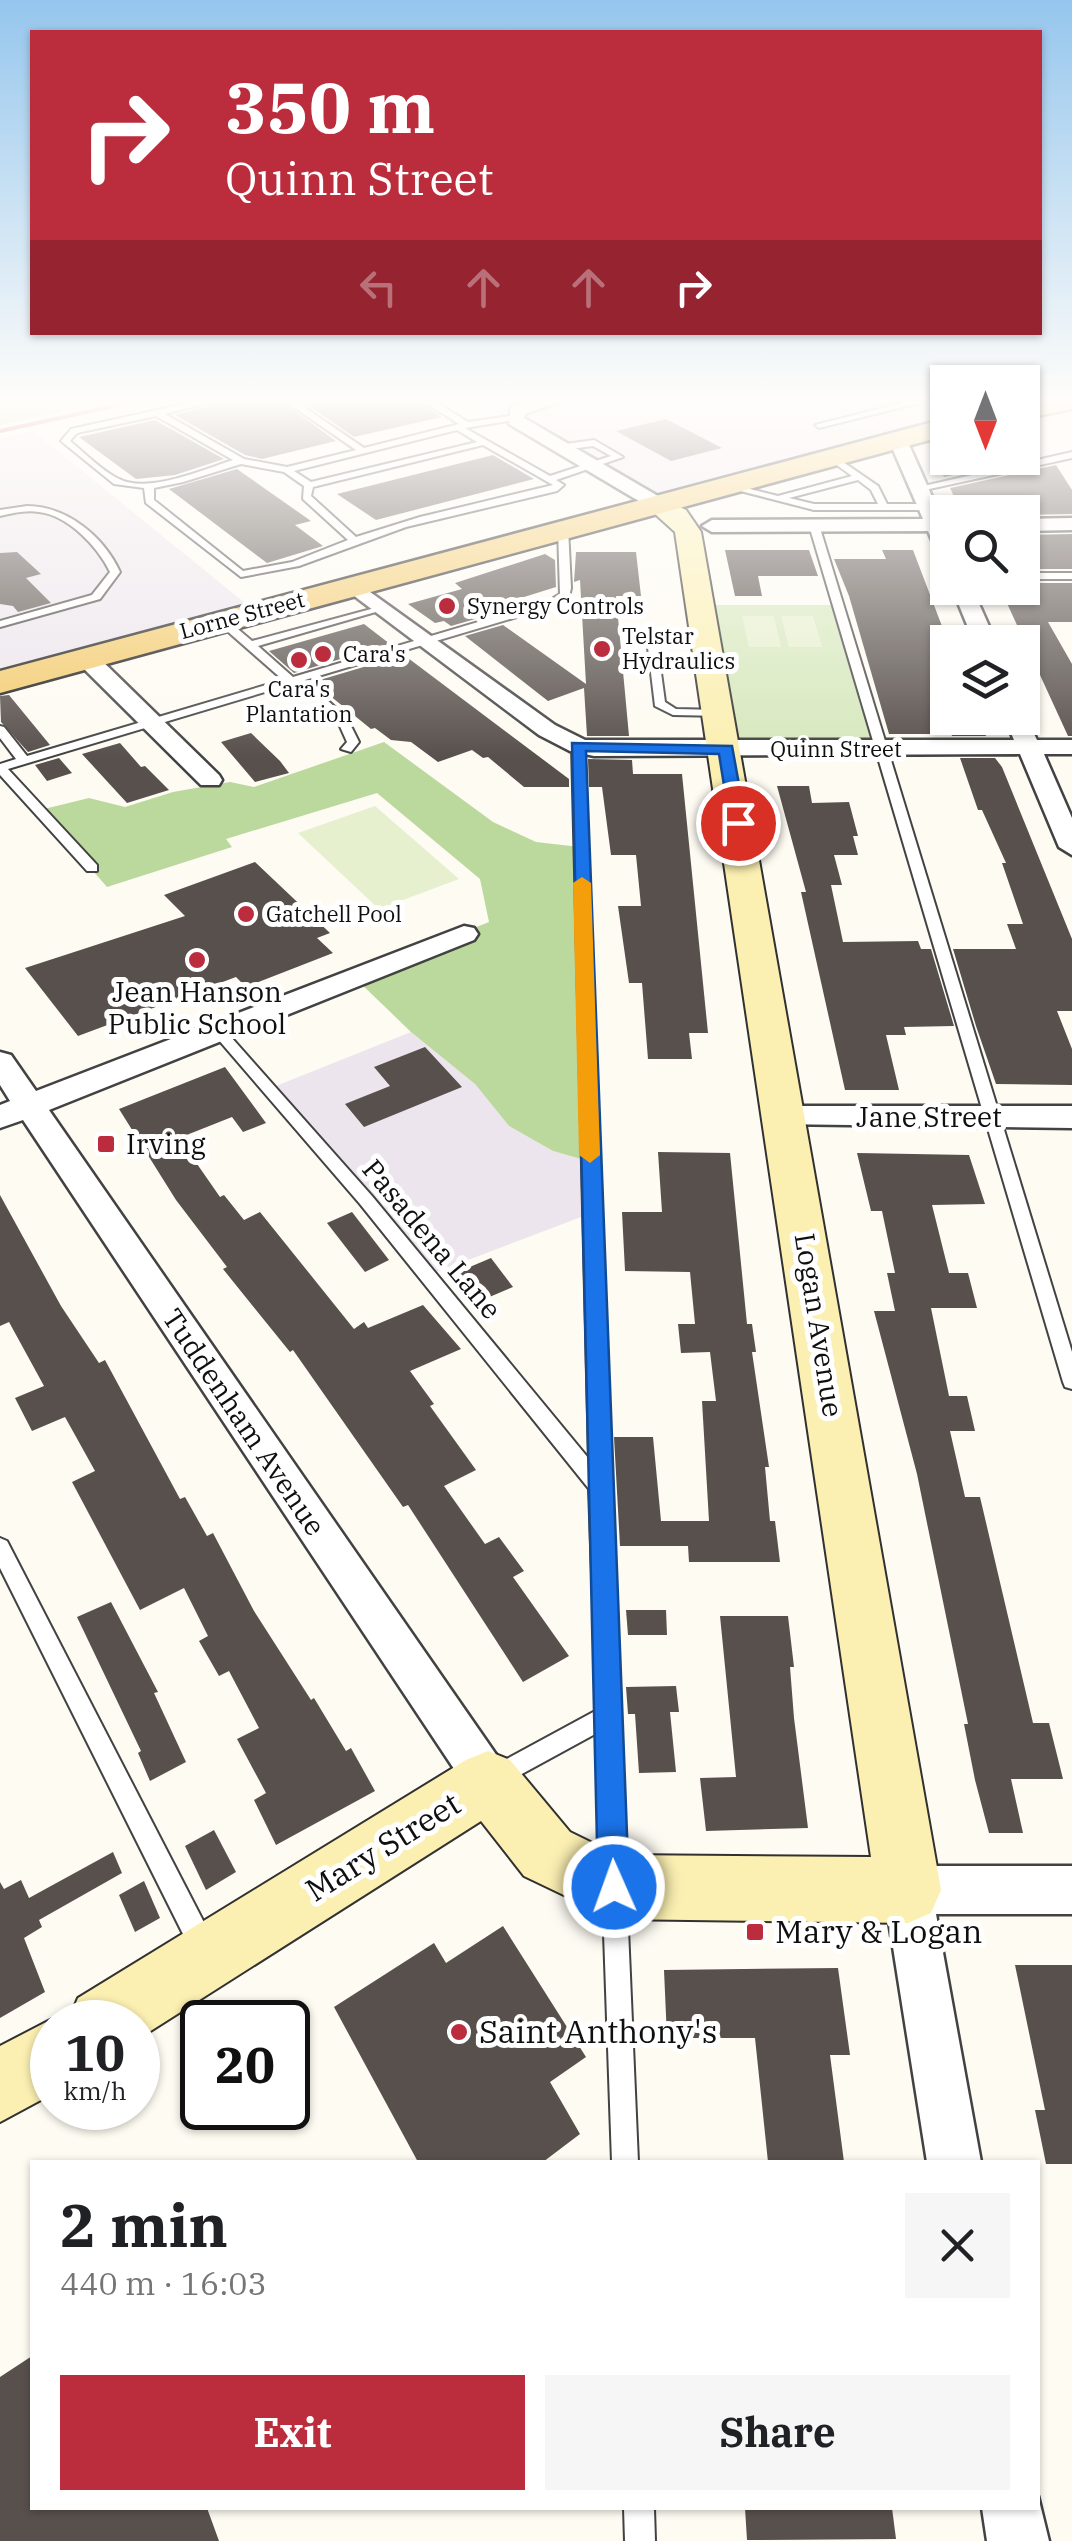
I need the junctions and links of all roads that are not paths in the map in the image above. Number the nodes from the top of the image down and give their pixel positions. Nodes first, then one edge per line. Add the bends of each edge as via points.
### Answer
1 (69, 520) edge
2 (171, 520) edge
3 (331, 520) edge
4 (436, 520) edge
5 (594, 520) edge
6 (679, 520) edge
7 (927, 520) edge
8 (1040, 524) edge
9 (1072, 524) edge
10 (712, 526) dead end
11 (814, 526) junction
12 (563, 528) junction
13 (354, 540) junction
14 (1040, 576) edge
15 (1072, 576) edge
16 (352, 585) junction
17 (382, 608) junction
18 (222, 620) junction
19 (0, 624) edge
20 (706, 633) junction
21 (426, 641) junction
22 (251, 645) junction
23 (86, 658) junction
24 (294, 680) junction
25 (0, 682) edge
26 (153, 722) junction
27 (0, 730) edge
28 (723, 732) junction
29 (1023, 735) edge
30 (578, 746) junction
31 (1072, 747) edge
32 (879, 748) junction
33 (1029, 748) junction
34 (348, 749) dead end
35 (24, 761) junction
36 (210, 780) dead end
37 (1072, 846) edge
38 (92, 868) dead end
39 (464, 934) dead end
40 (218, 1031) junction
41 (0, 1062) edge
42 (15, 1112) edge
43 (786, 1117) junction
44 (992, 1117) junction
45 (1072, 1117) edge
46 (1072, 1382) edge
47 (598, 1486) junction
48 (0, 1547) edge
49 (606, 1716) junction
50 (488, 1781) junction
51 (614, 1887) junction
52 (908, 1890) junction
53 (1072, 1890) edge
54 (208, 1956) junction
55 (137, 2000) edge
56 (30, 2068) edge
57 (0, 2086) edge
58 (625, 2160) edge
59 (954, 2160) edge
60 (639, 2510) edge
61 (1012, 2510) edge
62 (640, 2541) edge
63 (1018, 2541) edge

1 - 19 lane via 107,553 115,572 96,597
2 - 13 lane via 241,574 336,552
3 - 13 lane
4 - 13 lane
5 - 12 main road, Lorne Street
6 - 20 street, Logan Avenue via 688,532
7 - 11 street
8 - 9 street
10 - 11 street
11 - 32 lane
12 - 16 main road, Lorne Street
12 - 21 lane via 562,599
14 - 15 lane
16 - 17 street, Quinn Street
16 - 18 main road, Lorne Street
17 - 21 street, Quinn Street
17 - 22 lane
18 - 22 lane
18 - 23 main road, Lorne Street
20 - 28 street, Logan Avenue
20 - 28 lane via 650,633 659,704
21 - 24 lane
21 - 30 street, Quinn Street via 546,730
22 - 24 lane
23 - 25 main road, Lorne Street
23 - 26 street
24 - 26 lane
24 - 34 lane via 342,720 353,742
26 - 35 lane
26 - 36 street
27 - 35 lane
28 - 30 street, Quinn Street
28 - 32 street, Quinn Street
28 - 43 street, Logan Avenue
29 - 33 street
30 - 47 lane
31 - 33 street, Quinn Street
32 - 33 street, Quinn Street
32 - 44 lane
33 - 37 street
35 - 38 lane via 0,768
39 - 40 street
40 - 42 street
40 - 47 lane, Pasadena Lane via 366,1200
41 - 42 street, Tuddenham Avenue
42 - 50 street, Tuddenham Avenue
43 - 44 street, Jane Street
43 - 52 street, Logan Avenue
44 - 45 street, Jane Street
44 - 46 lane
47 - 49 lane
48 - 54 lane
49 - 50 lane
49 - 51 lane
50 - 51 street, Mary Street via 547,1854
50 - 54 street, Mary Street
51 - 52 street, Mary Street
51 - 58 lane
52 - 53 street, Mary Street
52 - 59 street, Logan Avenue
54 - 55 street, Mary Street
56 - 57 street
60 - 62 lane
61 - 63 street

